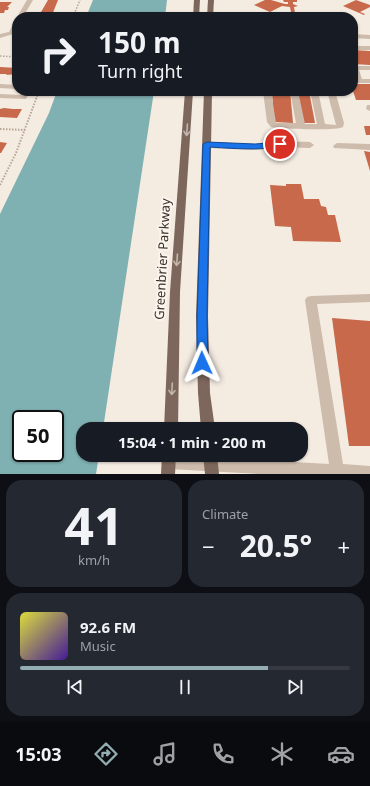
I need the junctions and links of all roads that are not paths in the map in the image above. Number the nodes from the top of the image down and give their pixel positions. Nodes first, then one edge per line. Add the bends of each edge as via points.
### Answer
1 (30, 0) edge
2 (197, 0) edge
3 (211, 0) edge
4 (23, 12) edge
5 (196, 12) edge
6 (210, 12) edge
7 (12, 32) edge
8 (0, 36) edge
9 (358, 36) edge
10 (370, 36) edge
11 (358, 48) edge
12 (370, 48) edge
13 (358, 68) edge
14 (370, 68) edge
15 (358, 78) edge
16 (370, 81) edge
17 (0, 86) edge
18 (12, 87) edge
19 (0, 96) edge
20 (24, 96) edge
21 (190, 96) edge
22 (208, 96) edge
23 (268, 96) edge
24 (295, 96) edge
25 (315, 96) edge
26 (332, 96) edge
27 (301, 126) junction
28 (322, 127) junction
29 (207, 144) junction
30 (310, 145) dead end
31 (337, 146) dead end
32 (370, 147) edge
33 (370, 298) edge
34 (171, 422) edge
35 (207, 422) edge
36 (169, 464) edge
37 (211, 464) edge
38 (337, 471) junction
39 (370, 473) edge

1 - 4 street
2 - 5 main road
3 - 6 main road
7 - 8 street
9 - 10 street
11 - 12 street
13 - 14 street
15 - 16 street via 359,81
17 - 18 street
19 - 20 street
21 -> 34 main road, Greenbrier Parkway via 175,292
22 - 29 main road
23 - 27 street via 272,123
24 - 27 street
25 - 28 street
26 - 28 street via 340,125
27 - 28 street
29 - 30 street via 255,147 280,144
29 - 35 main road via 202,316 203,385
31 - 32 street
33 - 38 street via 311,300
36 - 37 street
37 - 38 street
38 - 39 street

